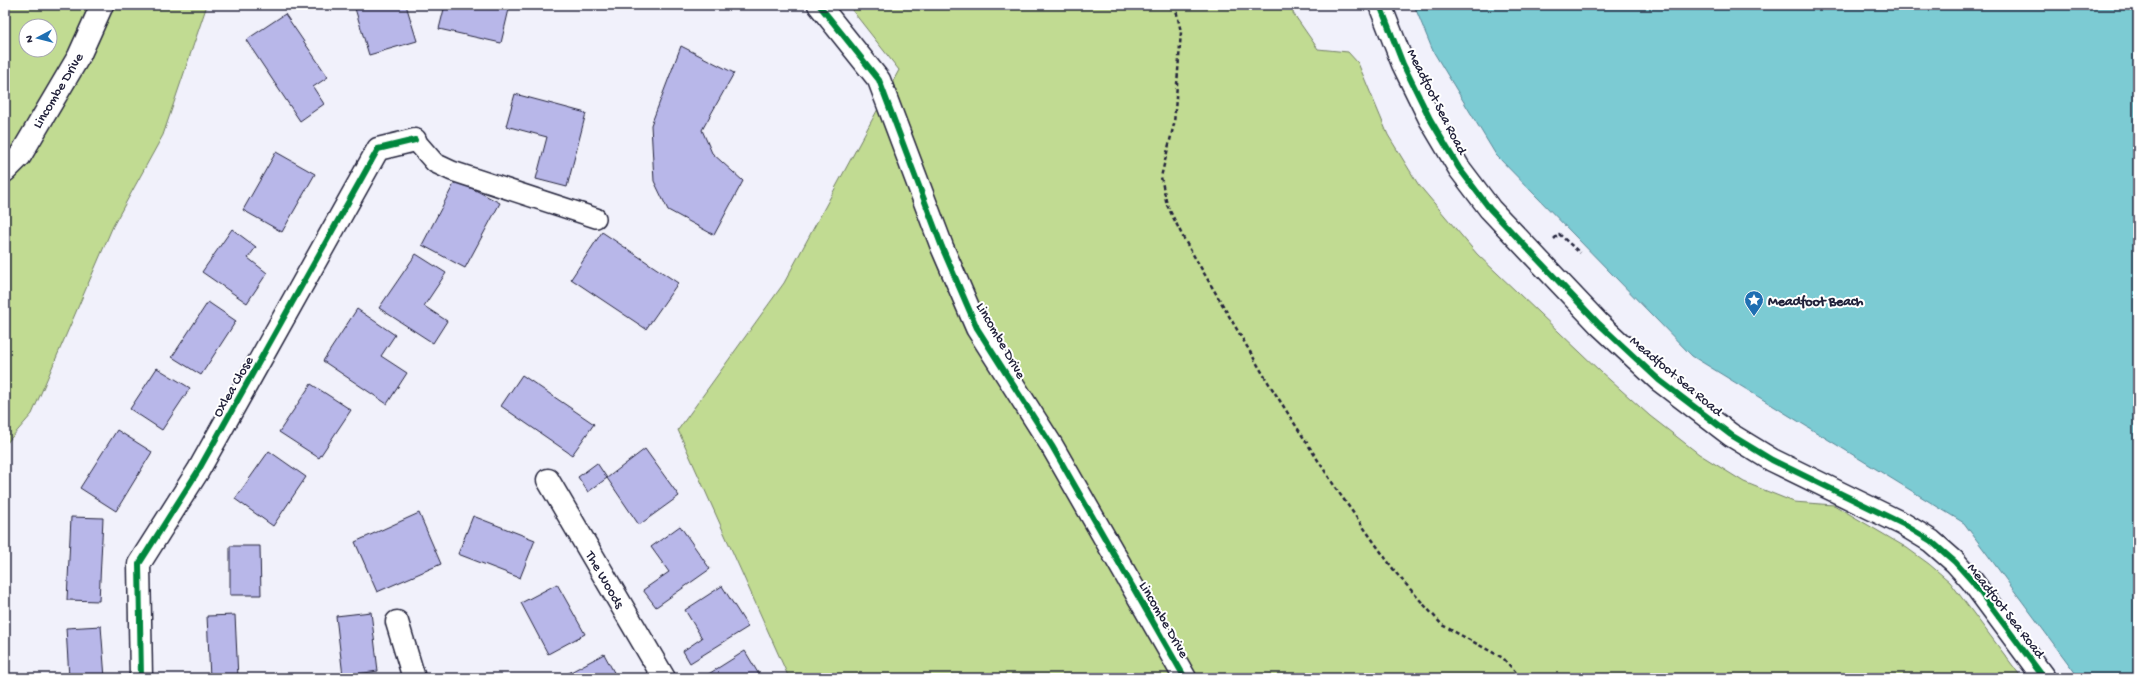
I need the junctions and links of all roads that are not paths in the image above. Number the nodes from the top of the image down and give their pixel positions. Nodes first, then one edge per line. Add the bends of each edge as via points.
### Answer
1 (102, 5) edge
2 (819, 5) edge
3 (1380, 5) edge
4 (415, 140) joint
5 (5, 171) edge
6 (596, 218) dead end
7 (548, 480) dead end
8 (397, 622) dead end
9 (141, 678) edge
10 (414, 678) edge
11 (664, 678) edge
12 (1185, 678) edge
13 (2044, 678) edge

1 - 5 street, Lincombe Drive via 79,56 20,156
2 - 12 street, Lincombe Drive via 879,80 942,247 978,328 1052,446
3 - 13 street, Meadfoot Sea Road via 1403,64 1430,119 1459,168 1490,209 1599,324 1659,380 1731,435 1772,460 1903,524 1931,541 1972,581
4 - 6 lane via 435,163 452,171
4 - 9 street, Oxlea Close via 378,149 202,464 139,564
7 - 11 street, The Woods
8 - 10 street

